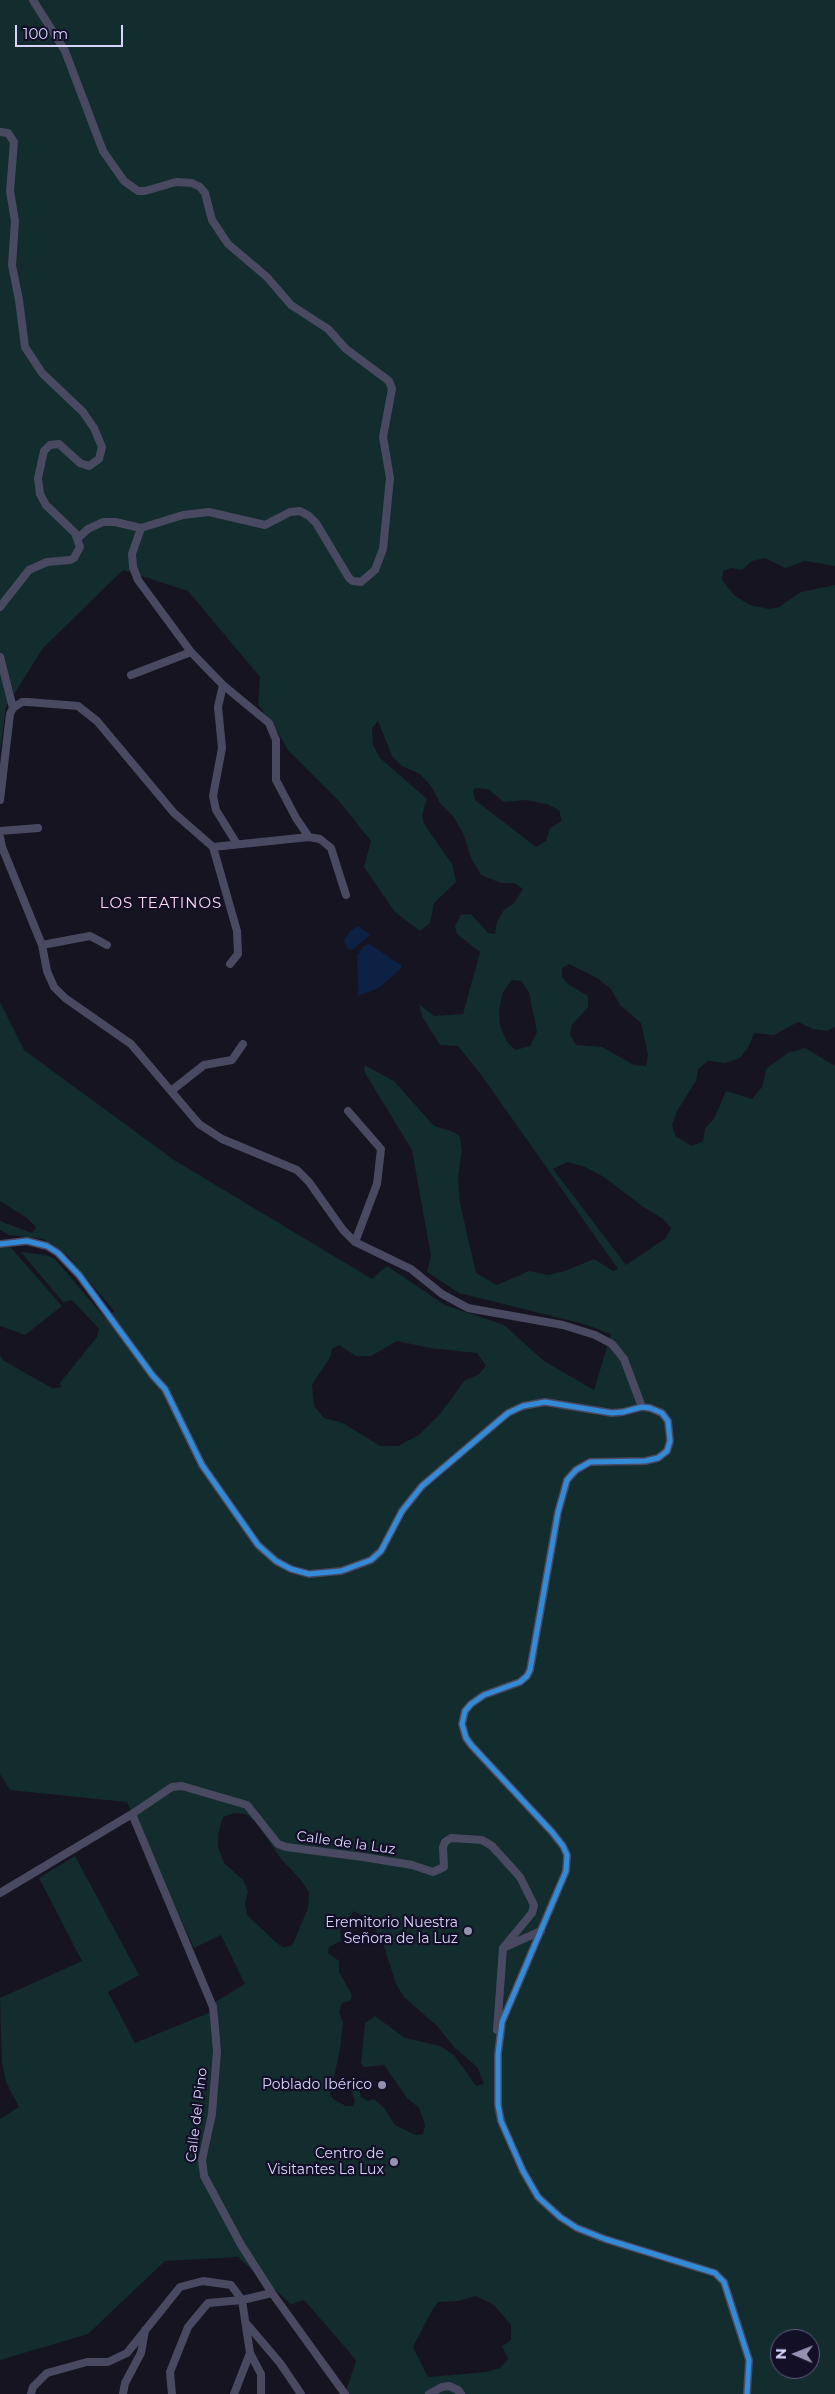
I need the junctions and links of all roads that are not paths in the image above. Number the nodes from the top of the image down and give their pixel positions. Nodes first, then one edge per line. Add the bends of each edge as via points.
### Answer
1 (33, 0) edge
2 (0, 132) edge
3 (141, 528) junction
4 (78, 538) junction
5 (0, 607) edge
6 (191, 652) junction
7 (0, 657) edge
8 (131, 675) dead end
9 (223, 685) junction
10 (12, 708) junction
11 (0, 800) edge
12 (38, 828) dead end
13 (0, 831) edge
14 (0, 837) edge
15 (309, 837) junction
16 (237, 844) junction
17 (1, 847) edge
18 (212, 847) junction
19 (346, 895) dead end
20 (107, 945) dead end
21 (42, 946) junction
22 (230, 964) dead end
23 (243, 1044) dead end
24 (171, 1091) junction
25 (348, 1111) dead end
26 (2, 1241) edge
27 (356, 1242) junction
28 (642, 1407) junction
29 (132, 1814) junction
30 (0, 1893) edge
31 (541, 1931) junction
32 (503, 1948) junction
33 (498, 2039) junction
34 (272, 2293) junction
35 (242, 2300) junction
36 (246, 2323) junction
37 (145, 2328) junction
38 (250, 2353) junction
39 (31, 2394) edge
40 (122, 2394) edge
41 (172, 2394) edge
42 (234, 2394) edge
43 (261, 2394) edge
44 (301, 2394) edge
45 (345, 2394) edge
46 (429, 2394) edge
47 (461, 2394) edge
48 (747, 2394) edge

1 - 3 street via 65,51 102,151 124,181 145,192 176,182 200,187 205,193 212,220 228,244 267,277 291,305 328,329 346,349 389,381 392,389 383,437 390,478 383,549 376,570 364,580 357,582 349,578 316,523 300,511 290,512 265,525 215,513 192,513
2 - 4 street via 8,133 14,142 10,191 15,221 12,265 25,347 42,373 83,412 102,448 99,459 92,465 80,463 60,444 48,447 41,458 38,478 43,501
3 - 4 street via 103,522
3 - 6 street via 132,554 135,573
4 - 5 street via 80,547 74,558 35,566 16,584
6 - 8 street
6 - 9 street
7 - 10 street
9 - 15 street via 269,724 276,740 276,780
9 - 16 street via 218,706 222,748 213,796 216,810
10 - 11 street
10 - 18 street via 22,702 78,706 97,721 174,813
12 - 13 street
14 - 17 street
15 - 16 street
15 - 19 street via 320,839 331,848
16 - 18 street
17 - 21 street
18 - 22 street via 237,931 238,954
20 - 21 street via 90,936
21 - 24 street via 54,987 131,1044
23 - 24 street via 232,1060 204,1065
24 - 27 street via 199,1124 222,1139 297,1170
25 - 27 street via 381,1149 377,1184
26 - 28 street via 27,1241 47,1246 79,1275 165,1389 202,1466 258,1545 276,1561 309,1574 341,1571 371,1560 381,1551 402,1511 422,1486 508,1413 545,1402 612,1413
27 - 28 street via 411,1269 442,1294 468,1308 595,1334 612,1344 624,1359
28 - 31 street via 656,1410 668,1421 670,1441 667,1451 653,1460 590,1462 571,1474 563,1489 558,1512 530,1670 520,1682 484,1695 465,1711 462,1718 463,1730 472,1746 552,1832 567,1855 566,1871
29 - 30 street, Calle de la Luz
29 - 32 street, Calle de la Luz via 172,1787 182,1786 247,1805 278,1844 412,1865 433,1872 444,1867 443,1848 451,1838 482,1840 492,1846 520,1876 534,1905 532,1913
29 - 34 street, Calle del Pino via 213,2007 217,2051 212,2114 202,2160 204,2176 240,2243
31 - 32 street
31 - 33 street via 502,2022
32 - 33 street
33 - 48 street via 501,2120 538,2197 577,2228 715,2274 724,2282 749,2360
34 - 35 street
34 - 45 street, Calle del Pino
35 - 36 street
35 - 37 street via 231,2285 203,2281 180,2287
35 - 41 street via 208,2303 188,2327 170,2372
36 - 38 street
36 - 44 street
37 - 39 street via 127,2353 108,2362 87,2362 47,2373 33,2387
37 - 40 street via 141,2354
38 - 42 street
38 - 43 street via 261,2374
46 - 47 street via 449,2386

